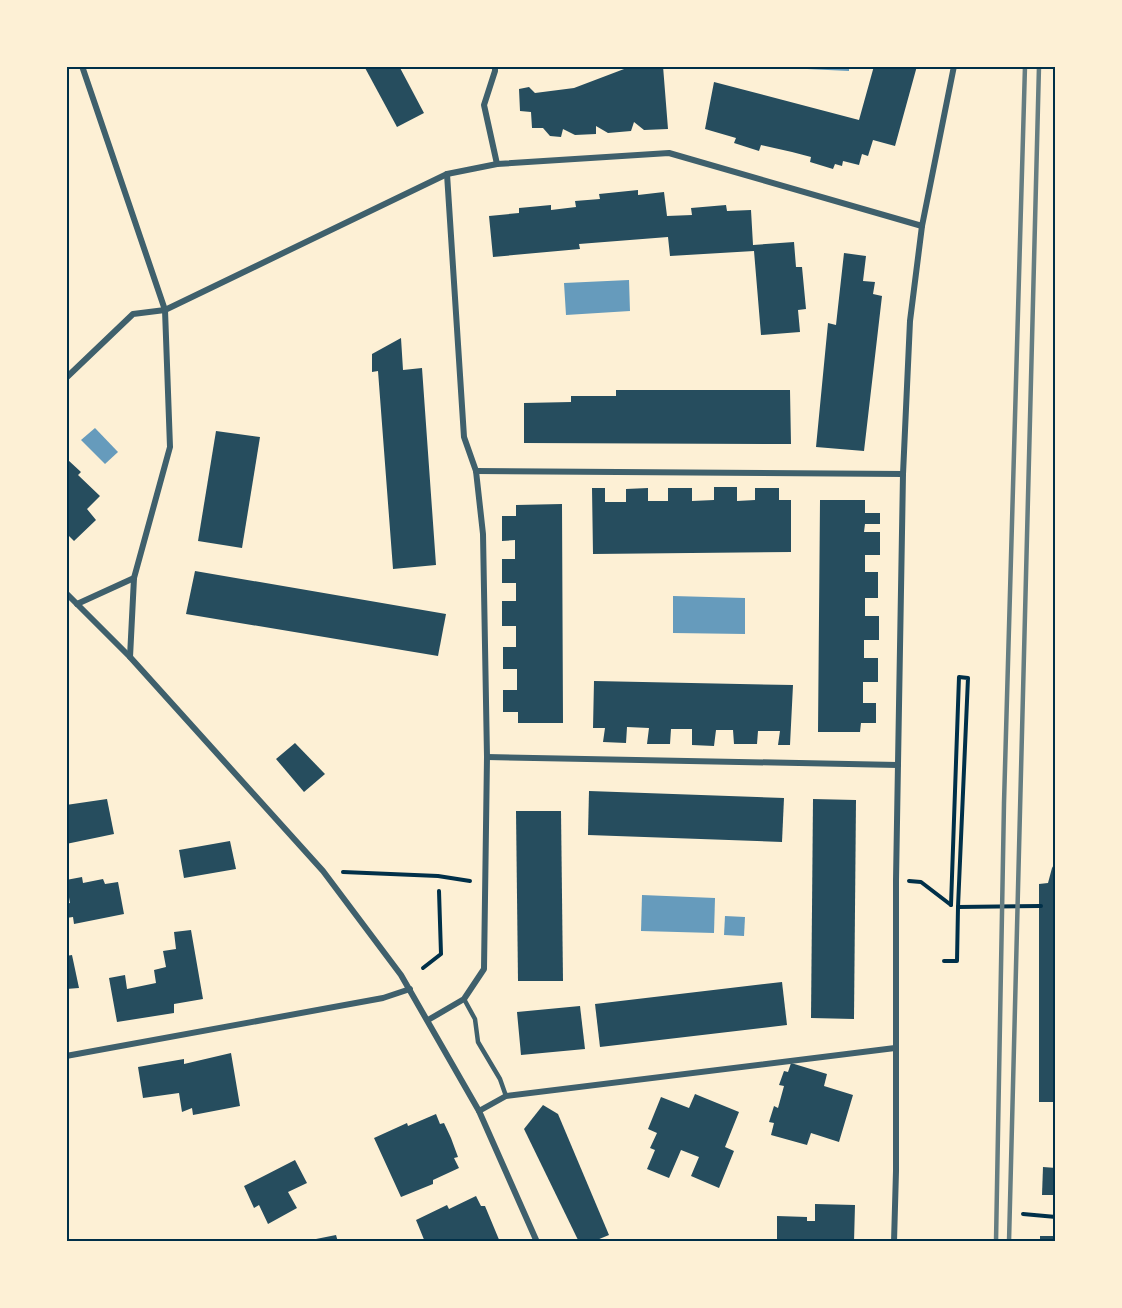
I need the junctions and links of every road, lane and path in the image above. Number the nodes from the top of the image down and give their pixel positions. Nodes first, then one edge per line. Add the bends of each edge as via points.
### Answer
1 (82, 66) edge
2 (495, 66) edge
3 (954, 66) edge
4 (496, 165) junction
5 (447, 174) junction
6 (922, 226) junction
7 (165, 310) junction
8 (66, 378) edge
9 (476, 471) junction
10 (903, 474) junction
11 (134, 578) junction
12 (66, 593) edge
13 (77, 604) junction
14 (130, 657) junction
15 (487, 757) junction
16 (898, 765) junction
17 (323, 871) junction
18 (896, 880) junction
19 (486, 884) junction
20 (439, 891) dead end
21 (1041, 906) dead end
22 (958, 907) junction
23 (944, 961) dead end
24 (423, 968) dead end
25 (410, 989) junction
26 (464, 999) junction
27 (428, 1020) junction
28 (895, 1048) junction
29 (66, 1056) edge
30 (506, 1096) junction
31 (479, 1111) junction
32 (1023, 1214) dead end
33 (1056, 1217) edge
34 (537, 1242) edge
35 (894, 1242) edge

1 - 7 street
2 - 4 street via 484,105
3 - 6 street
4 - 5 street
4 - 6 street via 669,153
5 - 7 street
5 - 9 street via 464,437
6 - 10 street via 910,321
7 - 8 street via 133,314
7 - 11 street via 170,447
9 - 10 street
9 - 15 street via 483,534
10 - 16 street
11 - 13 street
11 - 14 street
12 - 13 street
13 - 14 street
14 - 17 street
15 - 16 street
15 - 19 street
16 - 18 street
17 - 19 path via 438,876
17 - 25 street
18 - 22 path via 921,882 951,905 959,677 968,678
18 - 28 street
19 - 26 street via 484,969
20 - 24 path via 441,954
21 - 22 path
22 - 23 path via 957,961
25 - 27 street
25 - 29 street via 383,998
26 - 27 street
26 - 30 lane via 475,1020 478,1042
27 - 31 street
28 - 30 street
28 - 35 street
30 - 31 street
31 - 34 street
32 - 33 path

